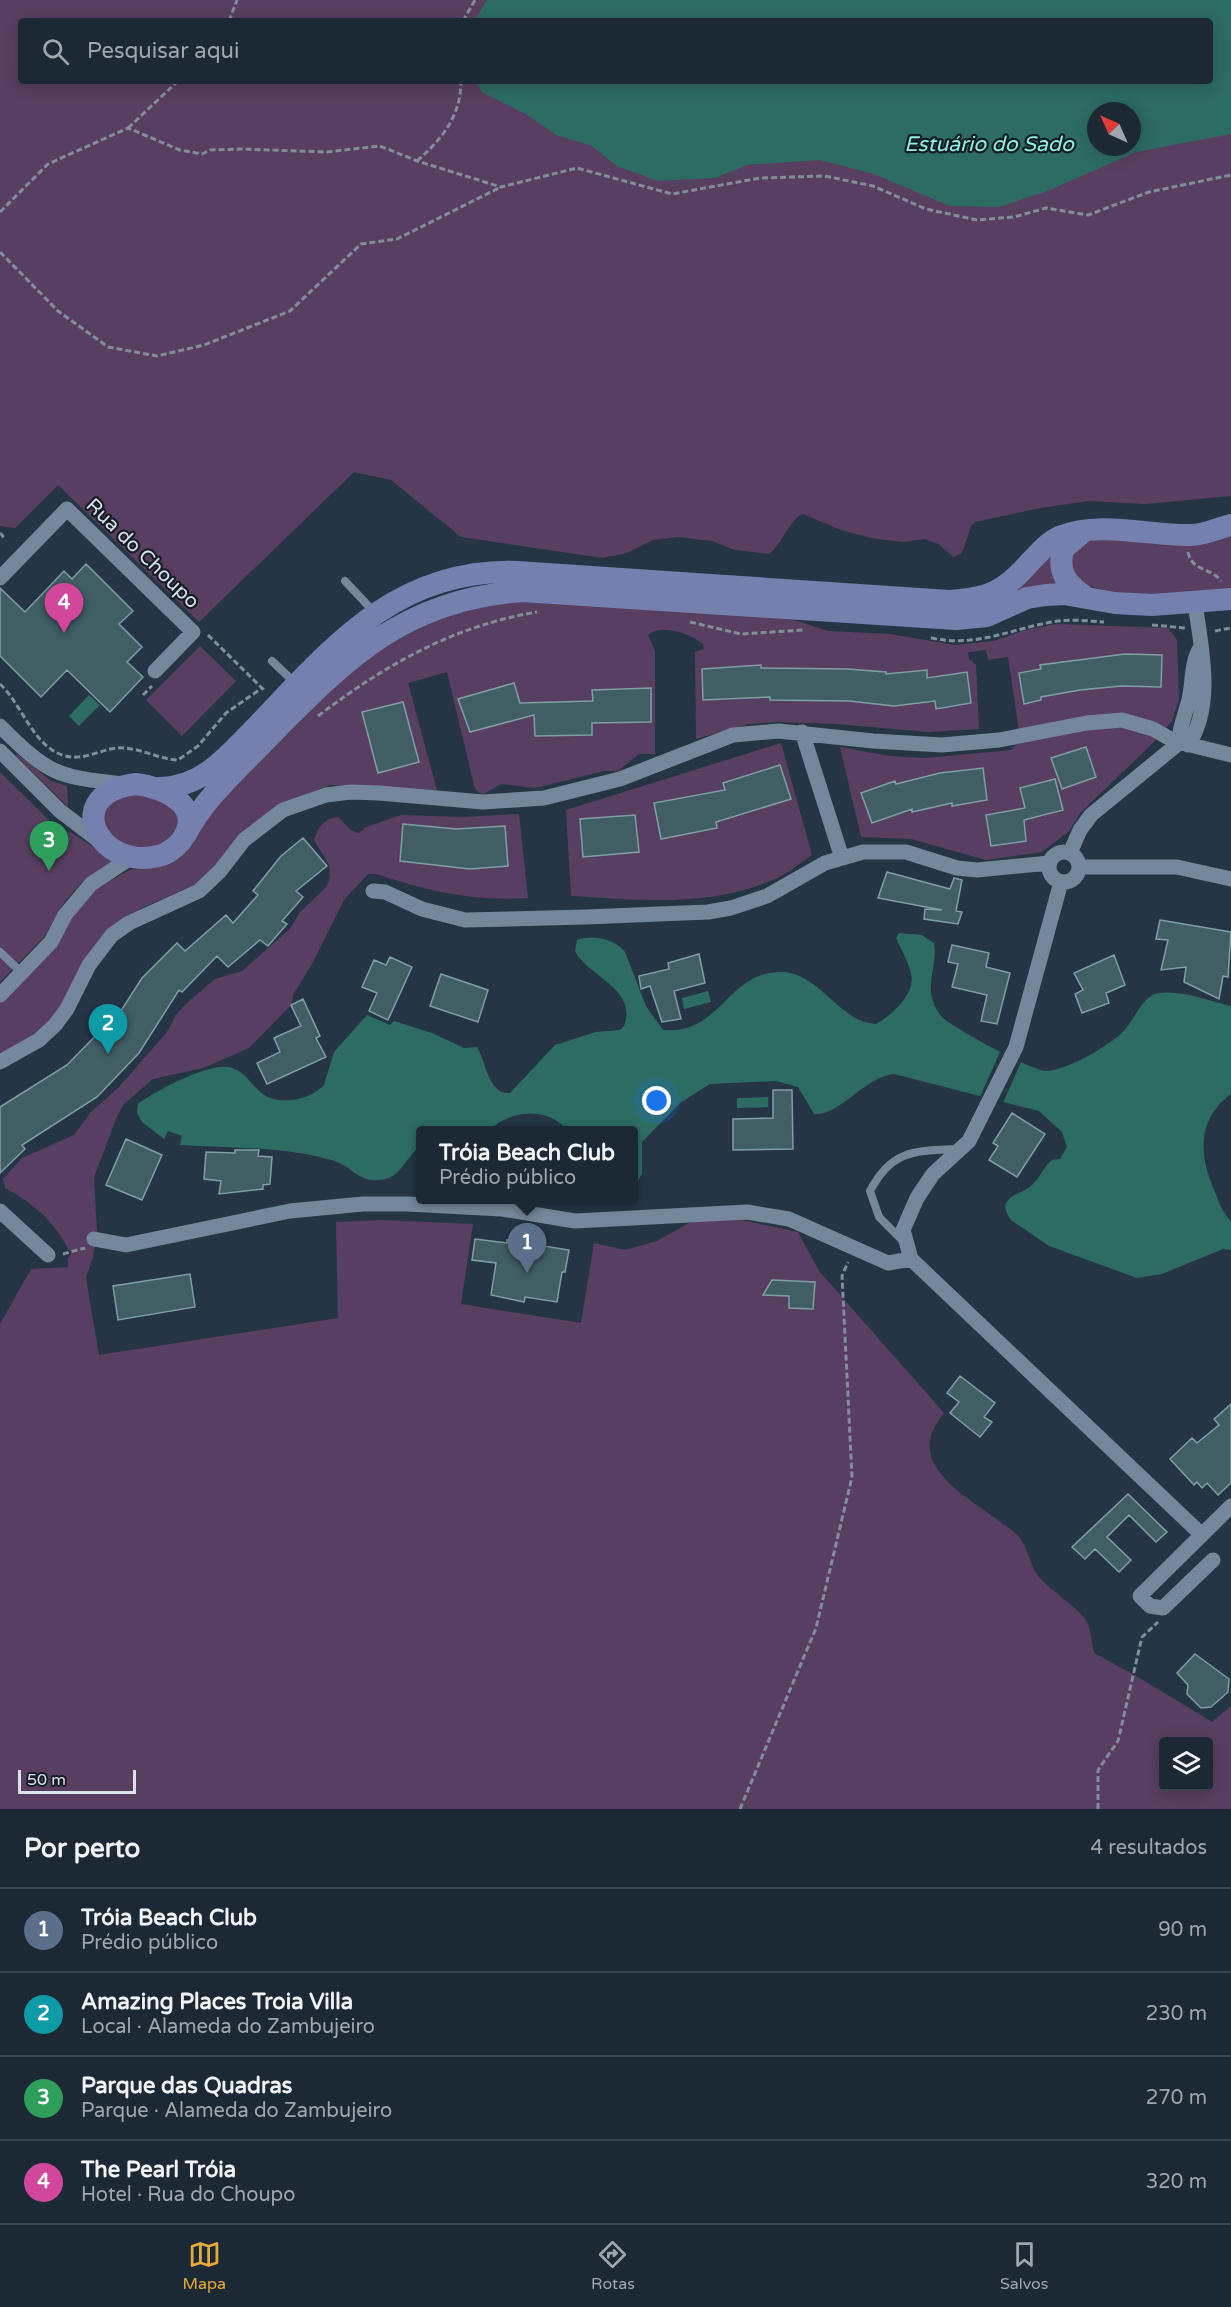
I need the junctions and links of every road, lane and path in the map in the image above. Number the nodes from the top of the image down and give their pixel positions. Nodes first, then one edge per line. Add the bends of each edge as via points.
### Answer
1 (237, 0) edge
2 (476, 0) edge
3 (230, 18) edge
4 (465, 18) edge
5 (175, 84) edge
6 (461, 84) edge
7 (128, 128) junction
8 (417, 161) junction
9 (1231, 175) edge
10 (501, 187) junction
11 (0, 212) edge
12 (0, 252) edge
13 (1231, 525) edge
14 (1097, 530) junction
15 (0, 533) edge
16 (1176, 535) junction
17 (0, 538) edge
18 (0, 578) edge
19 (345, 581) dead end
20 (1088, 599) junction
21 (1229, 599) edge
22 (1195, 603) junction
23 (545, 610) dead end
24 (375, 613) junction
25 (687, 622) dead end
26 (1114, 622) dead end
27 (1146, 625) dead end
28 (1231, 628) edge
29 (809, 630) dead end
30 (1199, 630) junction
31 (205, 633) dead end
32 (927, 637) dead end
33 (272, 661) dead end
34 (157, 675) joint
35 (0, 684) edge
36 (296, 685) junction
37 (262, 688) junction
38 (143, 695) dead end
39 (278, 704) junction
40 (0, 715) edge
41 (312, 721) dead end
42 (0, 726) edge
43 (802, 732) junction
44 (1183, 744) junction
45 (20, 746) junction
46 (0, 751) edge
47 (1231, 755) edge
48 (129, 785) junction
49 (161, 788) junction
50 (186, 834) junction
51 (108, 847) junction
52 (1070, 853) junction
53 (132, 857) junction
54 (842, 858) junction
55 (1049, 863) junction
56 (1079, 867) junction
57 (1231, 879) edge
58 (1061, 882) junction
59 (373, 891) dead end
60 (0, 952) edge
61 (22, 973) junction
62 (0, 995) edge
63 (0, 1062) edge
64 (960, 1148) junction
65 (0, 1211) edge
66 (94, 1239) joint
67 (854, 1249) junction
68 (909, 1251) junction
69 (48, 1255) joint
70 (1231, 1506) edge
71 (1202, 1535) junction
72 (1213, 1560) dead end
73 (1163, 1608) junction
74 (740, 1809) edge
75 (1098, 1809) edge

1 - 3 path
2 - 4 path
5 - 7 path
6 - 8 path via 458,111 435,145
7 - 8 path via 180,150 202,154 210,150 327,152 380,146
7 - 11 path via 48,164
8 - 10 path
9 - 10 path via 1149,192 1088,215 1046,208 1014,217 977,220 926,209 873,186 825,176 760,178 672,194 577,168
10 - 12 path via 397,239 361,244 290,311 204,345 157,356 108,347 58,311
13 - 16 main road via 1203,534
14 - 16 main road
14 - 20 main road via 1063,549 1061,558 1061,569 1071,587
14 - 24 main road via 1074,531 1056,538 1012,583 994,594 971,600 494,572 444,580
15 - 17 path
16 - 21 path via 1191,563 1218,577
18 - 34 street, Rua do Choupo via 67,509 193,632
19 - 24 lane
20 - 22 main road
20 - 50 main road via 1046,595 1027,598 987,616 957,619 522,591 464,599 434,609 375,640 326,678 205,804
21 - 22 main road
22 - 30 street
23 - 41 path via 501,619 429,645 359,685
24 - 36 main road via 330,649
25 - 29 path via 741,634
26 - 32 path via 1060,621 964,642
27 - 30 path
28 - 30 path
30 - 44 street via 1205,679 1198,722
31 - 37 path
33 - 36 lane
34 - 38 path
35 - 37 path via 52,750 82,757 124,748 178,760 198,746 226,713
36 - 39 main road
37 - 39 path
39 - 49 main road via 208,774 177,787
40 - 45 lane
42 - 45 street
43 - 44 street via 942,745 1122,720
43 - 54 street
43 - 63 street via 733,735 620,778 544,798 471,802 351,792 326,795 284,810 244,840 199,891 129,923 112,935 89,965 55,1025 39,1040
44 - 47 street
44 - 52 street via 1091,816
45 - 48 street via 61,775
46 - 51 street via 73,823
48 - 49 main road
48 - 51 main road via 108,792 94,809 95,830
49 - 50 main road via 186,810 190,821
50 - 53 main road via 170,852
51 - 53 main road
52 - 55 street via 1056,854
52 - 56 street
53 - 61 street via 91,884 65,915 51,942
54 - 55 street via 863,852 906,852 977,870
54 - 59 street via 825,863 751,903 708,912 476,920 442,915
55 - 58 street via 1050,875
56 - 57 street via 1177,867
56 - 58 street via 1075,878
58 - 64 street via 1016,1047 969,1141
60 - 61 lane
61 - 62 street
64 - 68 street via 933,1174 917,1198 903,1230
64 - 68 lane via 897,1157 879,1174 870,1191 879,1217
65 - 69 street
66 - 67 street via 126,1245 290,1211 408,1204 502,1209 575,1221 747,1212 789,1219
66 - 69 path via 87,1248 71,1254
67 - 68 street via 888,1263
67 - 74 path via 842,1276 852,1477 816,1628
68 - 71 street
70 - 71 street
71 - 73 street via 1140,1596 1150,1606
72 - 73 street
73 - 75 path via 1157,1624 1142,1637 1118,1741 1098,1770

